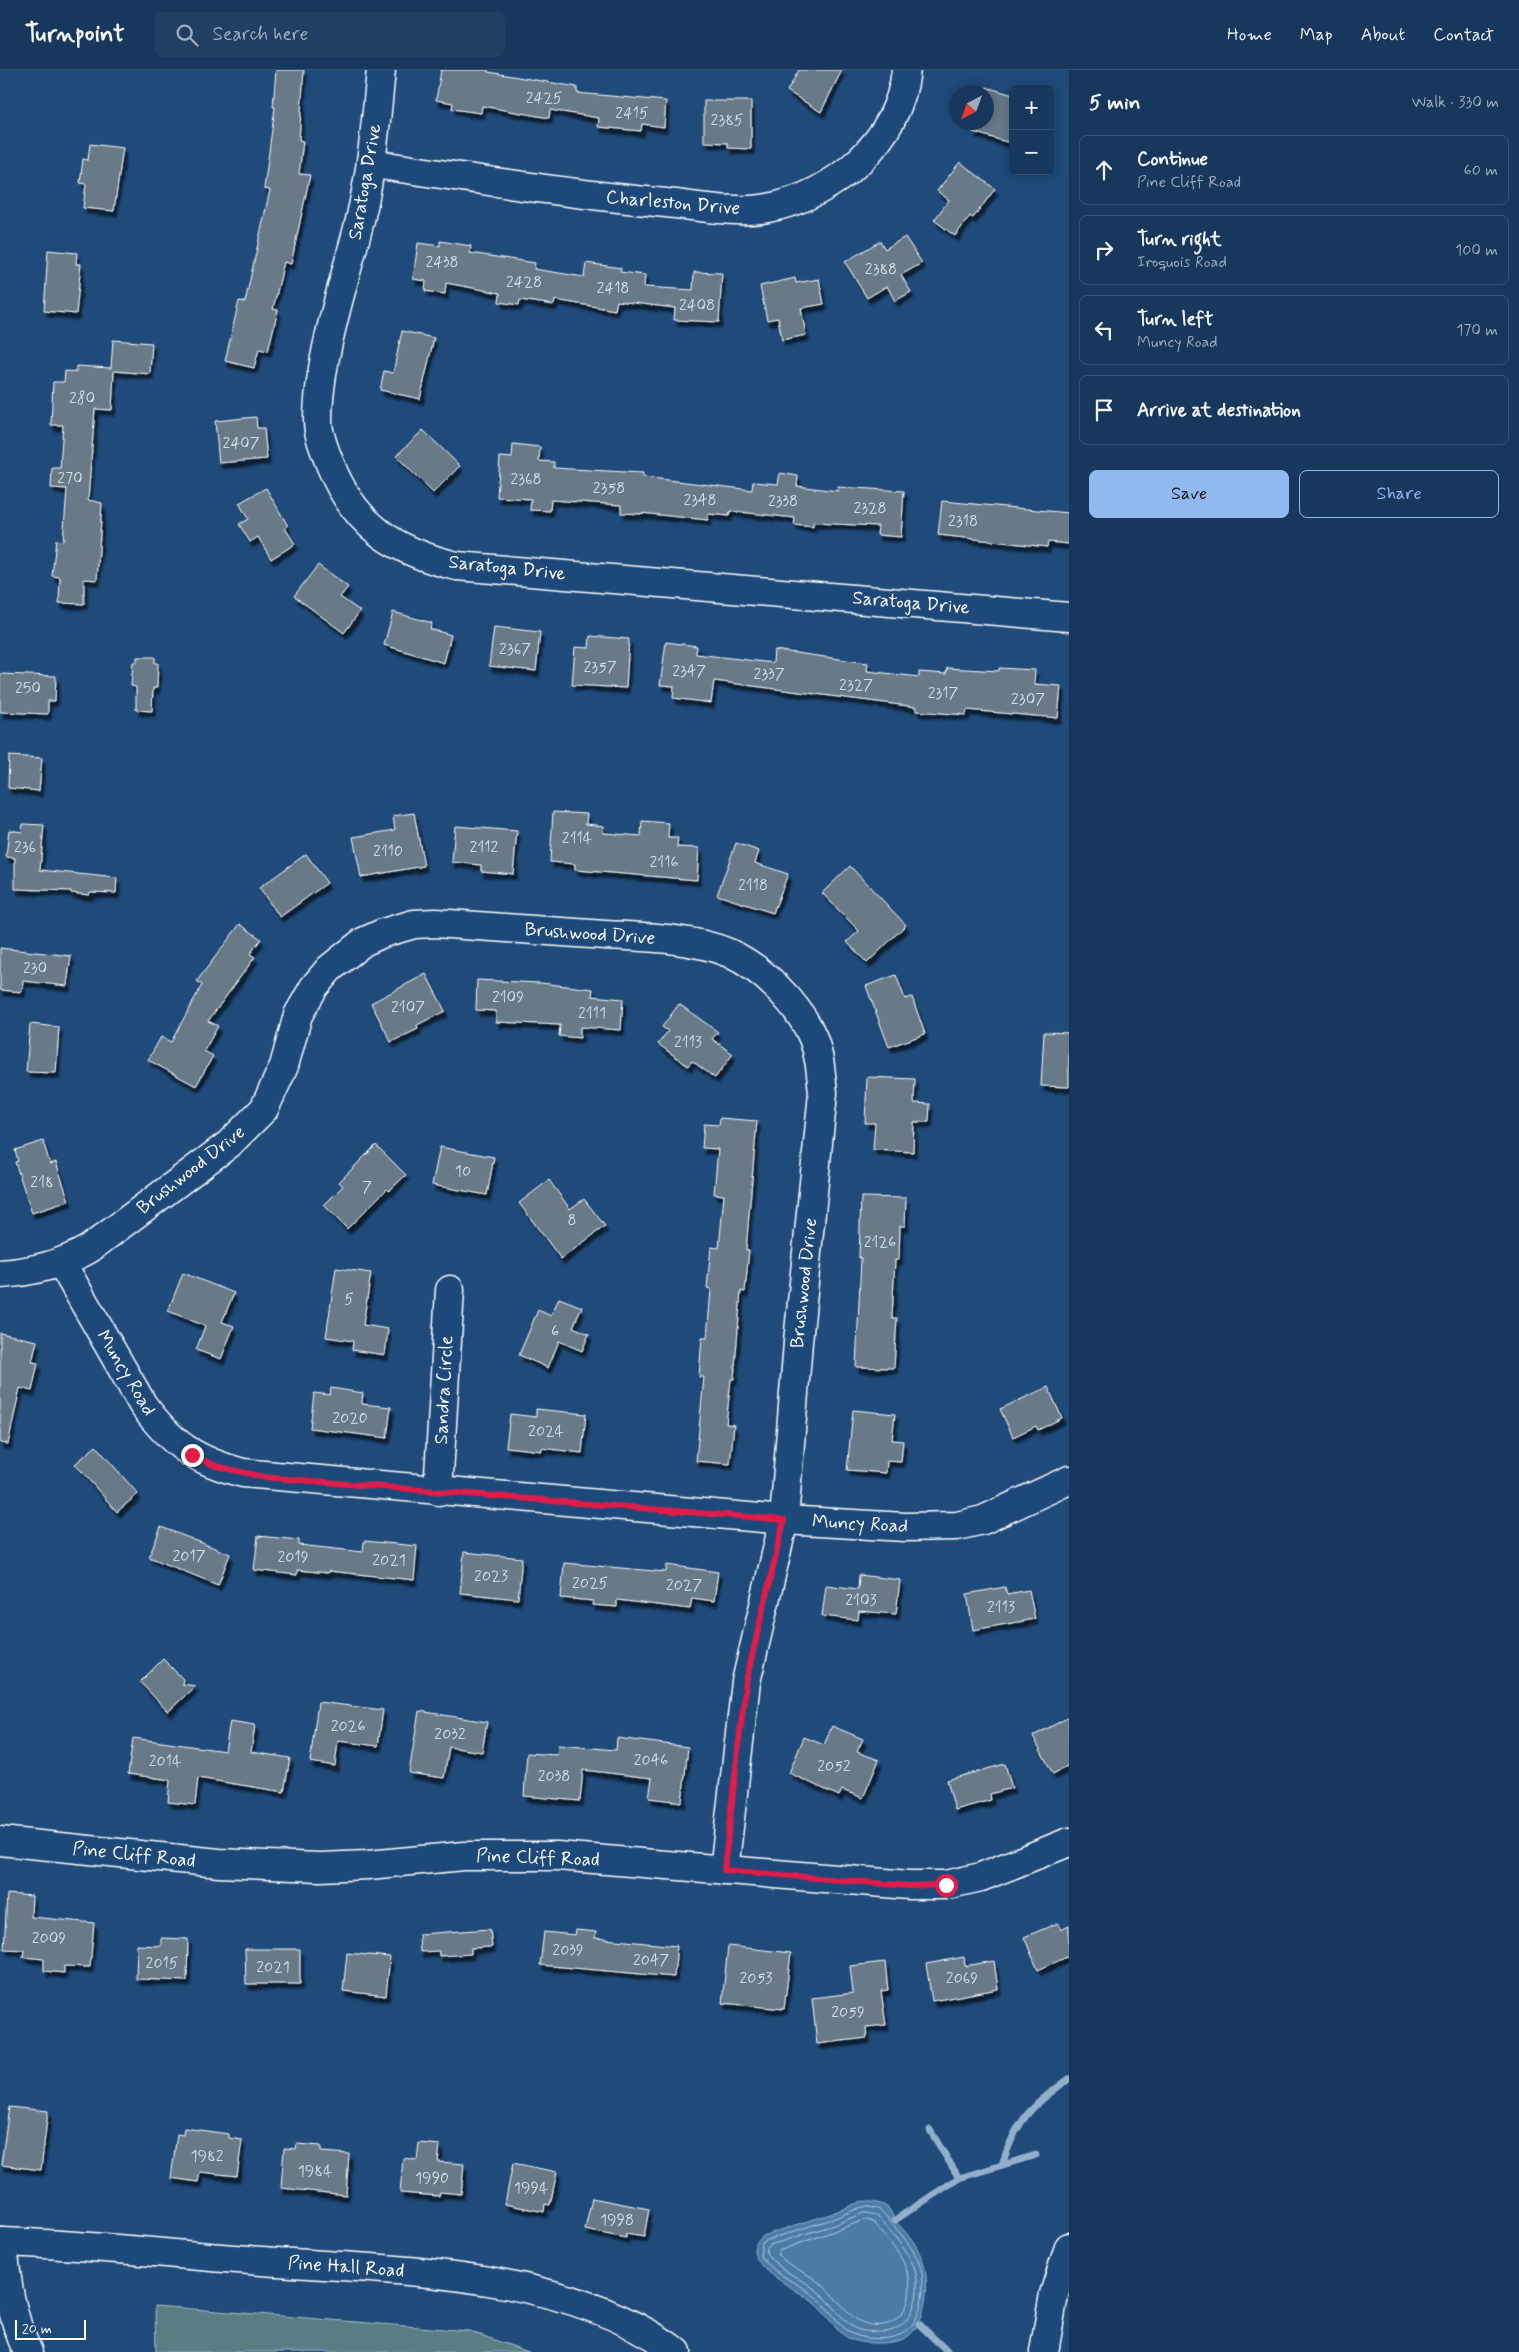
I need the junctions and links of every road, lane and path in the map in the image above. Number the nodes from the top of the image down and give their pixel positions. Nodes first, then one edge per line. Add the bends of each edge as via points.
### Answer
1 (381, 70) edge
2 (906, 70) edge
3 (372, 164) junction
4 (1069, 617) edge
5 (61, 1262) junction
6 (0, 1274) edge
7 (450, 1290) dead end
8 (1069, 1480) edge
9 (438, 1491) junction
10 (784, 1520) junction
11 (0, 1841) edge
12 (1069, 1842) edge
13 (724, 1870) junction
14 (2, 2242) edge
15 (1069, 2247) edge
16 (28, 2352) edge
17 (677, 2352) edge
18 (1044, 2352) edge

1 - 3 street, Saratoga Drive
2 - 3 street, Charleston Drive via 898,104 891,118 876,143 844,176 808,196 766,208 724,209 581,195
3 - 4 street, Saratoga Drive via 328,346 318,423 329,461 346,498 359,515 386,537 418,555 457,566
5 - 6 street, Brushwood Drive via 26,1272
5 - 9 street, Muncy Road via 142,1404 157,1424 192,1455 216,1466 263,1477
5 - 10 street, Brushwood Drive via 90,1249 229,1144 264,1109 284,1066 298,1015 310,994 329,969 363,942 414,924 435,923 633,936 695,943 729,953 768,978 798,1011 812,1036 821,1064 823,1093
7 - 9 street, Sandra Circle
8 - 10 street, Muncy Road via 983,1520 957,1526 905,1527
9 - 10 street, Muncy Road
10 - 13 street, Brushwood Drive via 746,1682
11 - 13 street, Pine Cliff Road via 219,1863 320,1867 464,1856 557,1856
12 - 13 street, Pine Cliff Road via 981,1877 946,1885 909,1886
14 - 16 street via 6,2278 20,2336
14 - 17 street, Pine Hall Road via 410,2272 496,2282 563,2296 620,2320
15 - 18 street via 1054,2294

